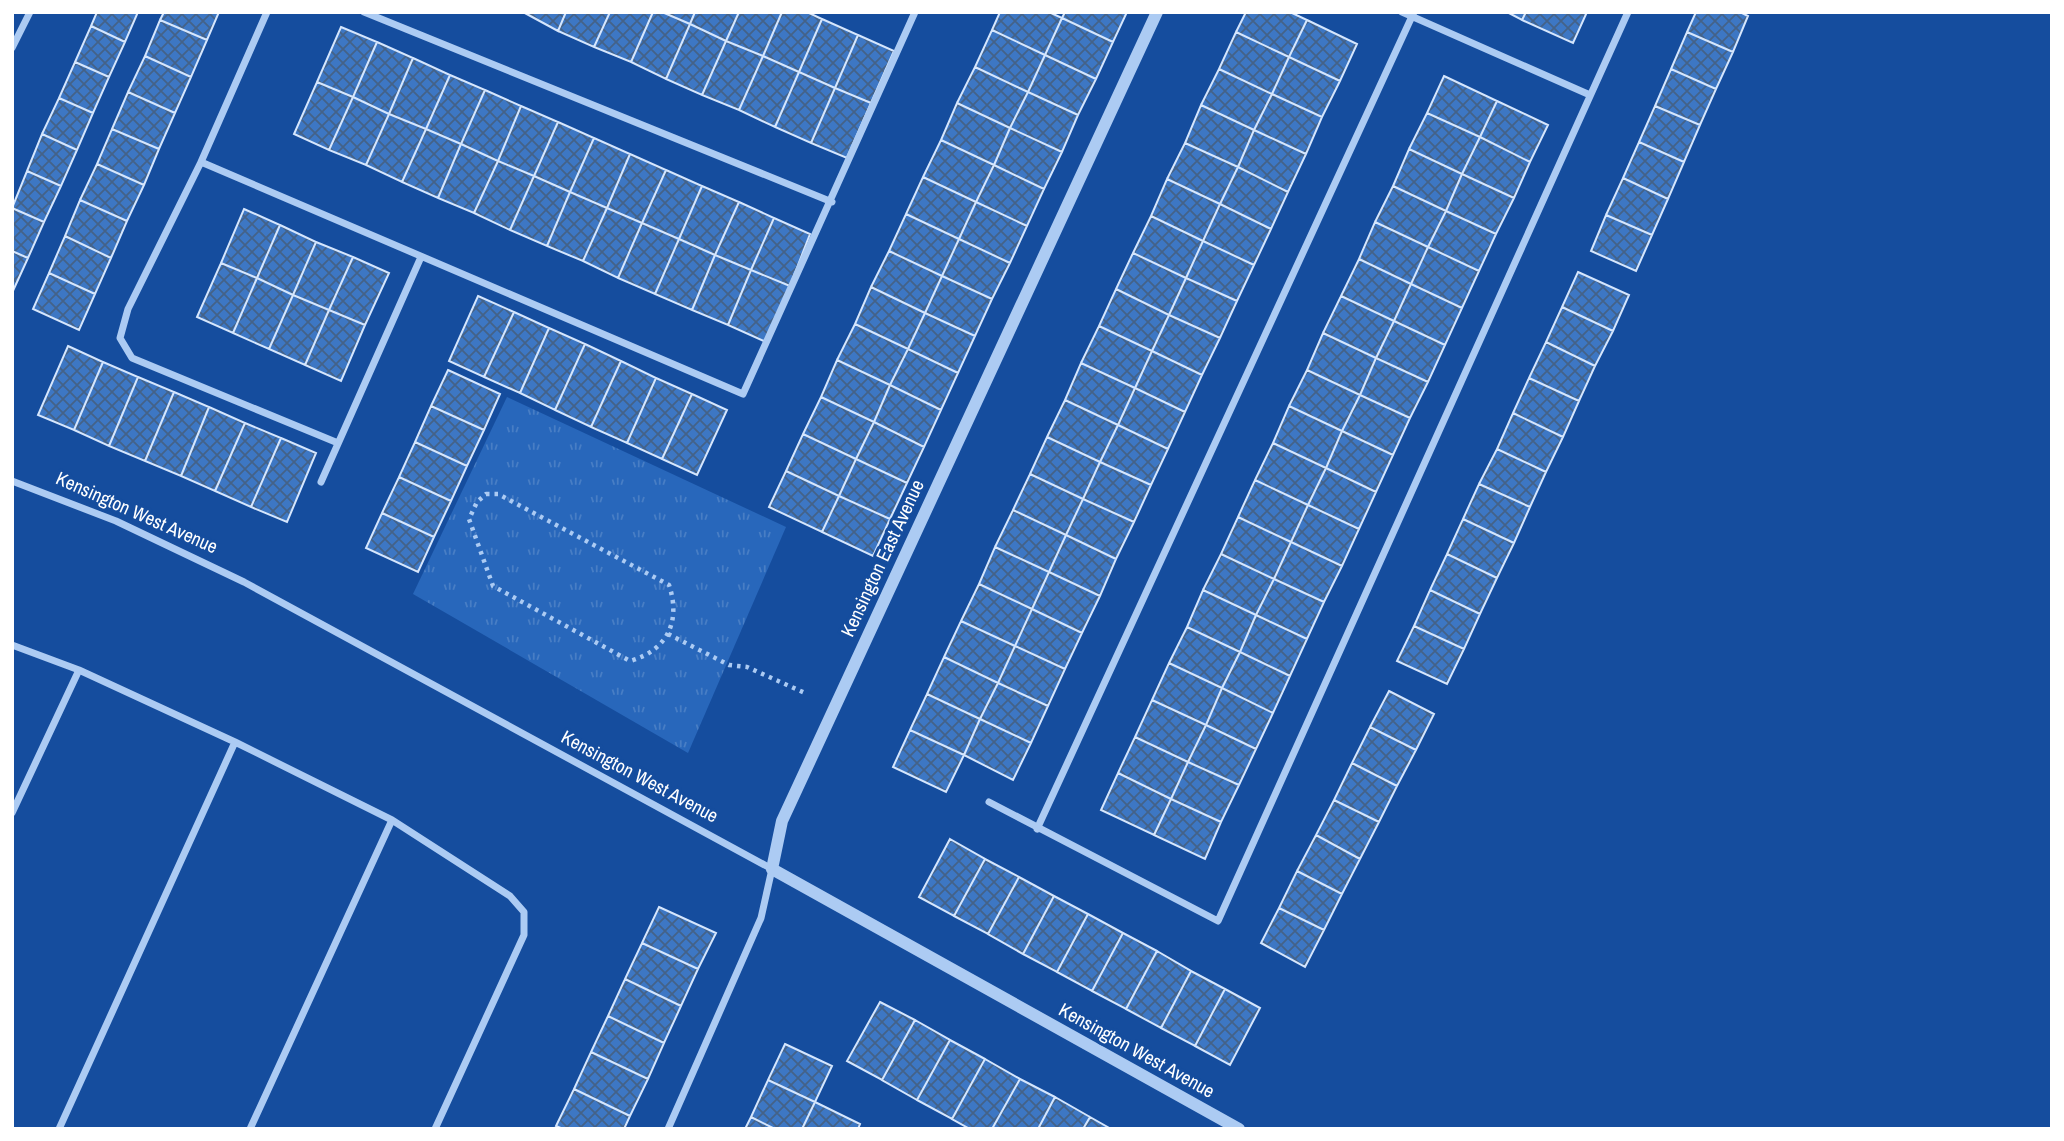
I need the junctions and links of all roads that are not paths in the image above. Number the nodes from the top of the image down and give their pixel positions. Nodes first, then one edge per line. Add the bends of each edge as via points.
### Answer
1 (30, 12) edge
2 (267, 12) edge
3 (364, 12) edge
4 (1157, 12) edge
5 (1402, 12) edge
6 (1628, 12) edge
7 (914, 13) edge
8 (1413, 15) edge
9 (12, 48) edge
10 (1590, 95) junction
11 (201, 162) junction
12 (832, 202) junction
13 (421, 257) junction
14 (338, 443) junction
15 (12, 481) edge
16 (321, 482) dead end
17 (12, 645) edge
18 (79, 670) junction
19 (235, 741) junction
20 (989, 802) dead end
21 (12, 813) edge
22 (392, 820) junction
23 (1037, 829) junction
24 (772, 869) junction
25 (59, 1129) edge
26 (250, 1129) edge
27 (435, 1129) edge
28 (668, 1129) edge
29 (1239, 1129) edge

1 - 9 street
2 - 11 street
3 - 12 street
4 - 24 street, Kensington East Avenue via 782,821
5 - 8 street
6 - 10 street
7 - 12 street
8 - 10 street
8 - 23 street
10 - 23 street via 1218,921
11 - 13 street
11 - 14 street via 128,309 120,338 132,358
12 - 13 street via 743,394
13 - 14 street
14 - 16 street
15 - 24 street, Kensington West Avenue via 116,521 244,582
17 - 18 street
18 - 19 street
18 - 21 street
19 - 22 street
19 - 25 street
20 - 23 street
22 - 26 street
22 - 27 street via 510,896 524,912 524,935
24 - 28 street, Kensington East Avenue via 761,918
24 - 29 street, Kensington West Avenue

